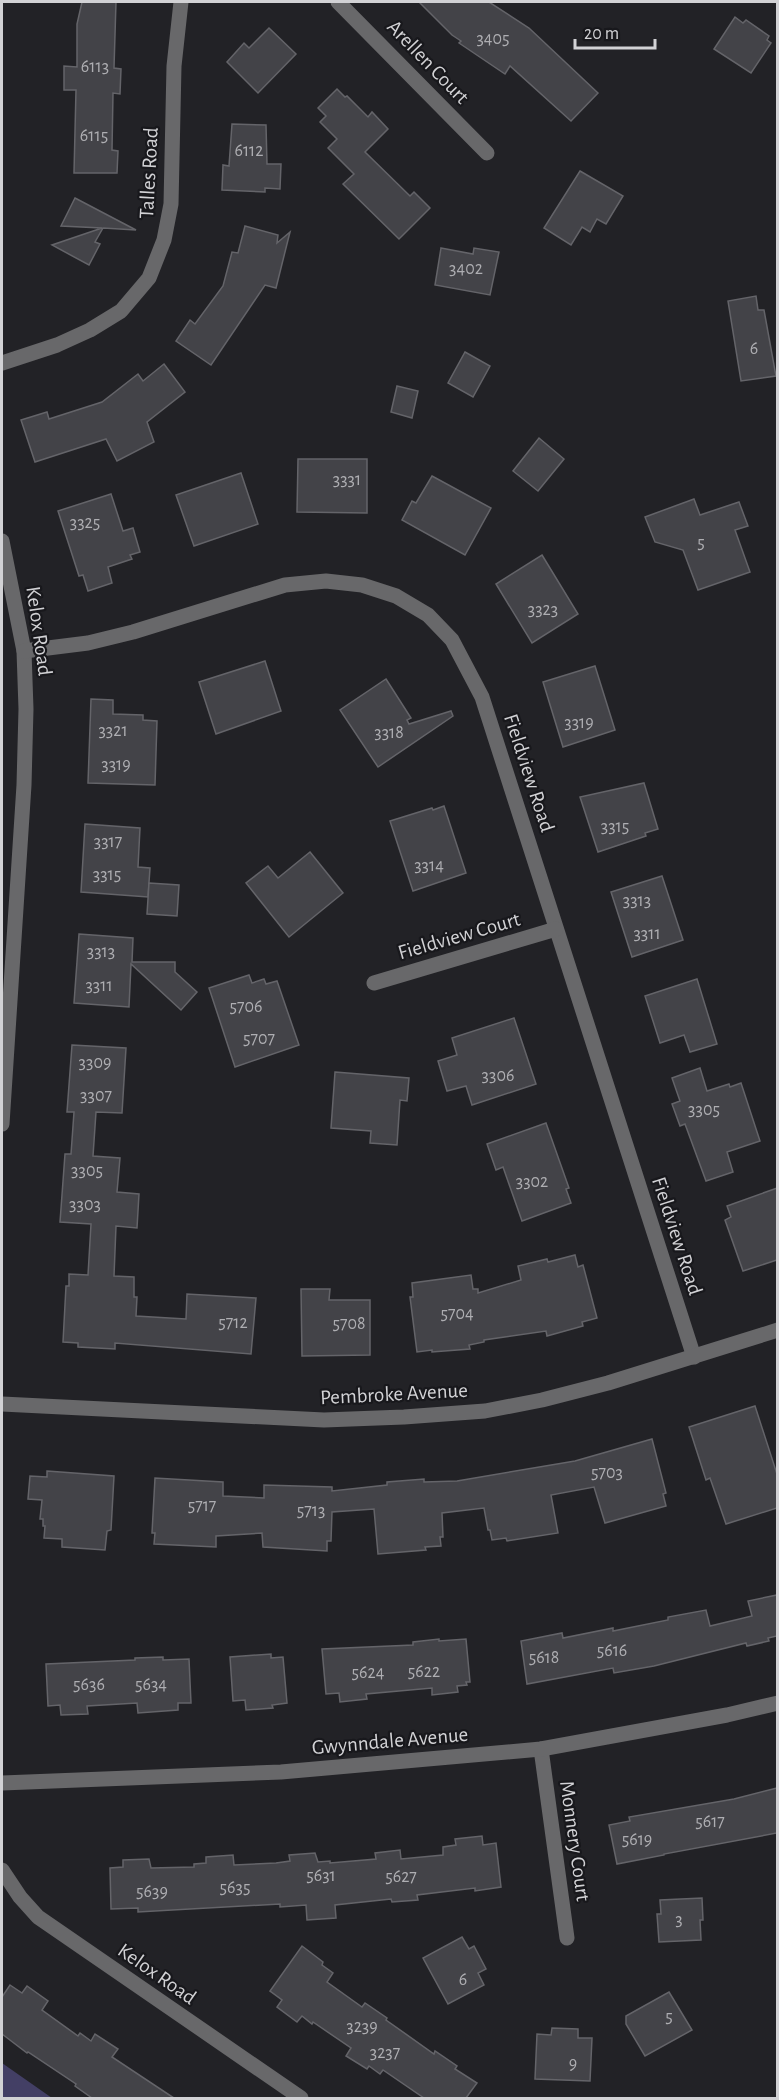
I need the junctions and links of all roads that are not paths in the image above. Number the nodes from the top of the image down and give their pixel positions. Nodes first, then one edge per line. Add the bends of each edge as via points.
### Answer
1 (182, 2) edge
2 (338, 2) edge
3 (487, 153) dead end
4 (2, 363) edge
5 (2, 540) edge
6 (24, 651) junction
7 (9, 916) edge
8 (556, 929) junction
9 (374, 983) dead end
10 (2, 1124) edge
11 (777, 1330) edge
12 (694, 1357) junction
13 (2, 1404) edge
14 (777, 1703) edge
15 (541, 1749) junction
16 (2, 1784) edge
17 (2, 1870) edge
18 (567, 1938) dead end
19 (301, 2098) edge

1 - 4 street, Talles Road via 174,66 171,204 165,240 149,278 121,311 90,330
2 - 3 street, Arellen Court
5 - 6 street, Kelox Road
6 - 7 street, Kelox Road via 24,785
6 - 8 street, Fieldview Road via 133,632 285,585 326,581 362,585 396,596 428,615 452,640 482,697
7 - 10 street, Kelox Road
8 - 9 street, Fieldview Court
8 - 12 street, Fieldview Road
11 - 12 street, Pembroke Avenue
12 - 13 street, Pembroke Avenue via 542,1400 485,1411 404,1417 324,1420
14 - 15 street, Gwynndale Avenue
15 - 16 street, Gwynndale Avenue via 281,1772
15 - 18 street, Monnery Court
17 - 19 street, Kelox Road via 38,1917

